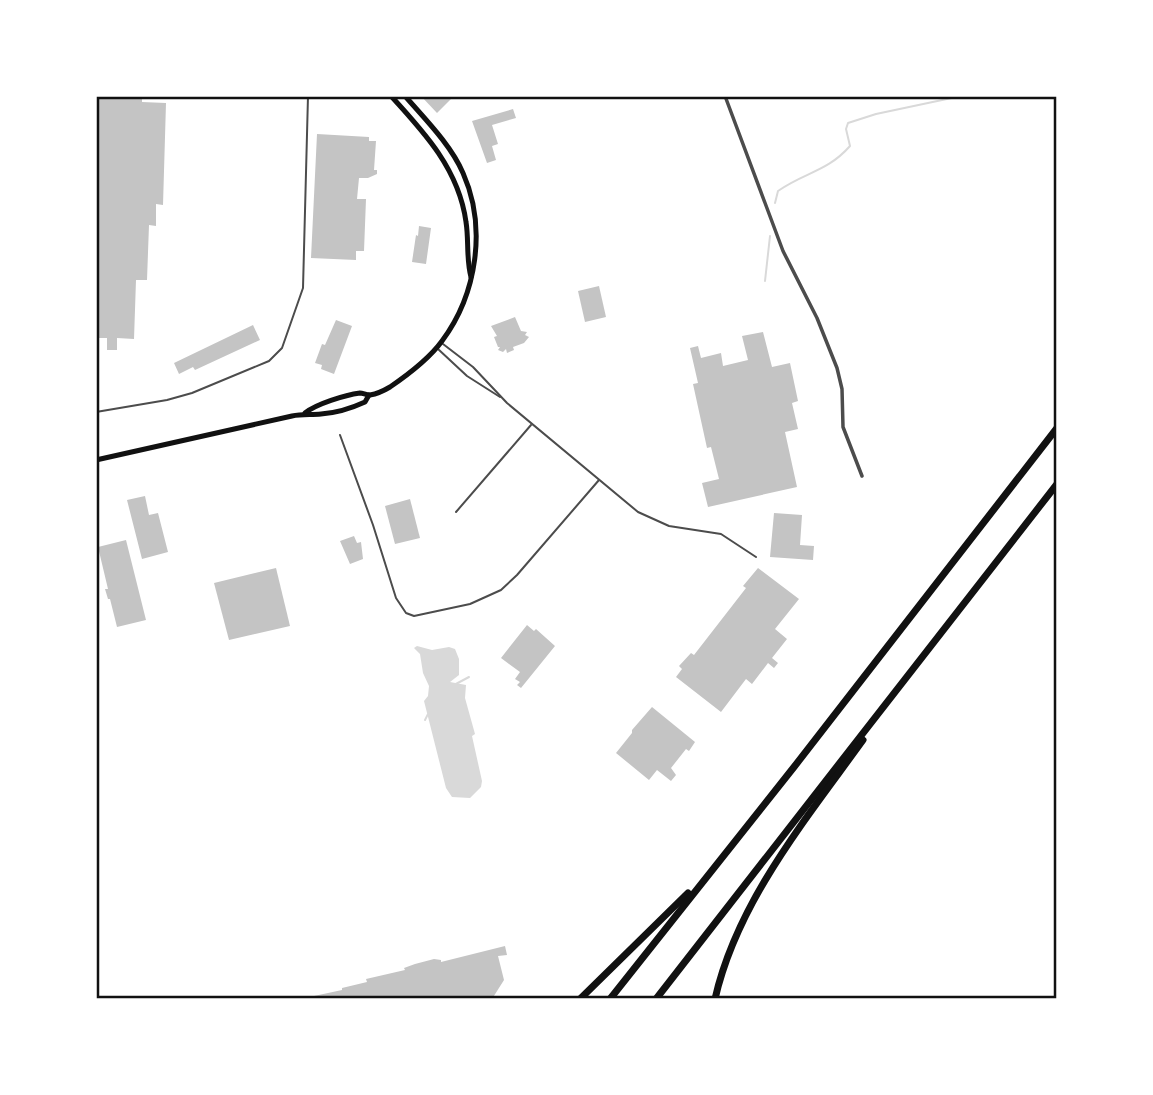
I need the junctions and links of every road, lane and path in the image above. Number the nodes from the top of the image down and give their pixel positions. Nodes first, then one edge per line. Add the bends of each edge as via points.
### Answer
1 (308, 96) edge
2 (391, 96) edge
3 (405, 96) edge
4 (725, 96) edge
5 (471, 277) junction
6 (441, 341) junction
7 (435, 347) junction
8 (369, 395) junction
9 (501, 397) junction
10 (96, 412) edge
11 (305, 413) junction
12 (532, 424) junction
13 (1057, 428) edge
14 (340, 435) dead end
15 (96, 460) edge
16 (862, 476) dead end
17 (599, 480) junction
18 (1057, 484) edge
19 (456, 512) dead end
20 (756, 557) dead end
21 (933, 642) junction
22 (709, 873) junction
23 (580, 999) edge
24 (610, 999) edge
25 (656, 999) edge
26 (715, 999) edge

1 - 10 lane via 303,288 279,353 192,393
2 - 5 main road via 449,168 466,222
3 - 5 main road via 463,172 476,221
4 - 16 street via 783,251 837,369 843,427
5 - 6 main road
6 - 7 main road
6 - 9 lane
7 - 8 main road via 412,371 387,389
7 - 9 lane via 467,376
8 - 11 main road via 316,405
8 - 11 main road via 365,402 347,409
9 - 12 lane
11 - 15 main road
12 - 17 lane
12 - 19 lane
13 - 22 highway
14 - 17 lane via 396,598 406,613 414,616 471,604 501,590
17 - 20 lane via 646,516 669,526 721,534
18 - 21 highway
21 - 25 highway
21 - 26 highway via 766,880 727,958
22 - 23 highway
22 - 24 highway

